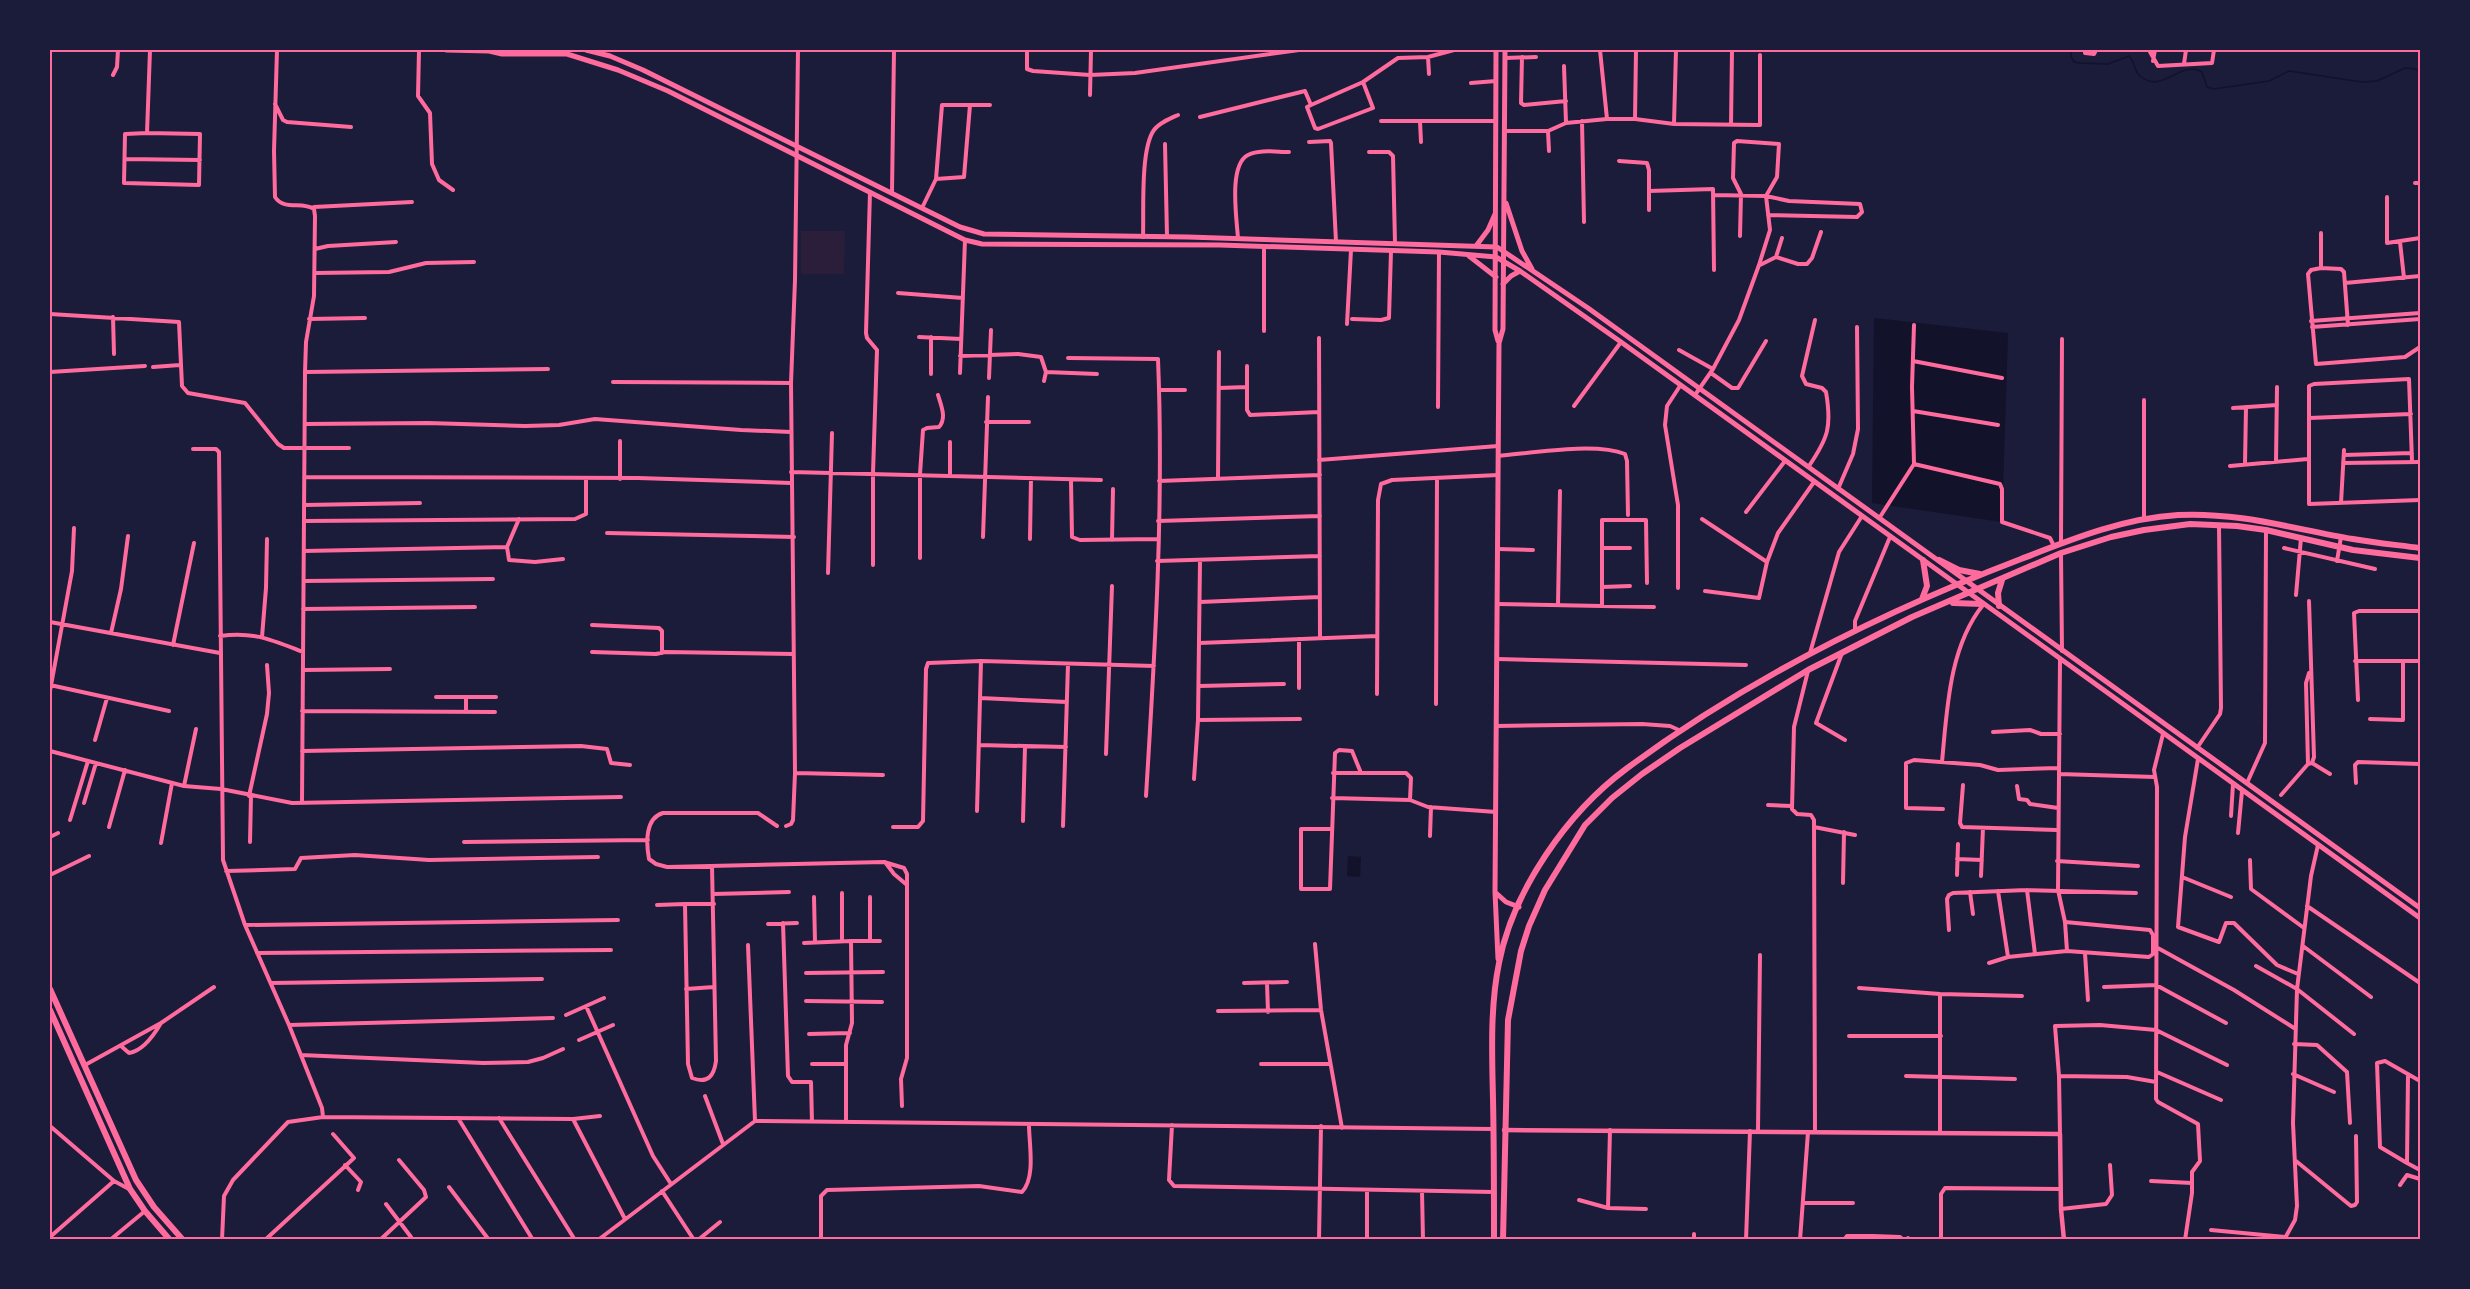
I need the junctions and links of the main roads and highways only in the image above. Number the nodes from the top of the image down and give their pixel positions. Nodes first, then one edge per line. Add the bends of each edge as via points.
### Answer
1 (446, 50) edge
2 (491, 50) edge
3 (586, 50) edge
4 (1497, 50) edge
5 (1505, 50) edge
6 (1504, 156) junction
7 (1497, 157) junction
8 (1504, 198) junction
9 (1497, 209) junction
10 (1476, 246) junction
11 (1497, 248) junction
12 (1504, 251) junction
13 (1466, 254) junction
14 (1496, 257) junction
15 (1504, 260) junction
16 (1533, 270) junction
17 (1520, 271) junction
18 (1496, 277) junction
19 (1503, 284) junction
20 (1588, 308) junction
21 (1583, 317) junction
22 (1499, 343) junction
23 (1821, 476) junction
24 (1814, 482) junction
25 (2421, 548) edge
26 (2421, 558) edge
27 (1923, 560) junction
28 (1939, 560) junction
29 (1980, 574) junction
30 (2002, 580) junction
31 (1966, 581) junction
32 (1957, 585) junction
33 (1977, 590) junction
34 (1969, 594) junction
35 (1921, 600) junction
36 (1947, 603) junction
37 (1983, 605) junction
38 (1999, 606) junction
39 (2141, 708) junction
40 (2137, 715) junction
41 (1673, 737) junction
42 (1680, 748) junction
43 (1495, 892) junction
44 (1519, 907) junction
45 (2421, 908) edge
46 (2421, 918) edge
47 (1499, 963) junction
48 (50, 988) edge
49 (50, 1010) edge
50 (170, 1239) edge
51 (183, 1239) edge
52 (1494, 1239) edge
53 (1503, 1239) edge

1 - 2 main road
2 - 13 main road via 502,54 567,54 597,62 660,87 965,240 982,244 1213,245
3 - 10 main road via 643,70 970,231
4 - 7 main road
5 - 6 main road
6 - 7 main road
6 - 8 main road
7 - 9 main road
8 - 12 main road
8 - 16 main road
9 - 10 main road
9 - 11 main road
10 - 11 main road
11 - 12 main road
11 - 14 main road
12 - 15 main road
12 - 16 main road
13 - 14 main road
13 - 18 main road
14 - 15 main road
14 - 18 main road
15 - 17 main road
15 - 19 main road
16 - 20 main road
17 - 19 main road
17 - 21 main road
18 - 22 main road via 1495,330
19 - 22 main road via 1503,329
20 - 21 main road
20 - 23 main road
21 - 24 main road
22 - 43 main road
23 - 24 main road
23 - 28 main road
24 - 27 main road
25 - 29 highway via 2267,521 2175,515 2110,527
26 - 30 highway via 2339,547 2266,530 2190,524 2111,537
27 - 32 main road
27 - 35 highway via 1927,586
28 - 29 highway via 1959,570
28 - 31 main road
29 - 31 highway
30 - 33 highway
30 - 38 highway
31 - 32 highway
31 - 33 main road
32 - 34 main road
32 - 35 highway
33 - 34 highway
33 - 38 main road
34 - 36 highway
34 - 37 main road
35 - 41 highway via 1810,653
36 - 37 highway
36 - 42 highway via 1808,670
37 - 40 main road
38 - 39 main road
39 - 40 main road
39 - 45 main road via 2247,784 2278,799
40 - 46 main road
41 - 42 highway
41 - 44 highway via 1603,786 1578,811 1547,855
42 - 53 highway via 1612,798 1585,825 1545,890 1529,926 1508,1020
43 - 44 main road
43 - 47 main road
44 - 47 highway
47 - 52 highway via 1492,1031
48 - 51 highway via 136,1180
49 - 50 highway via 130,1189

